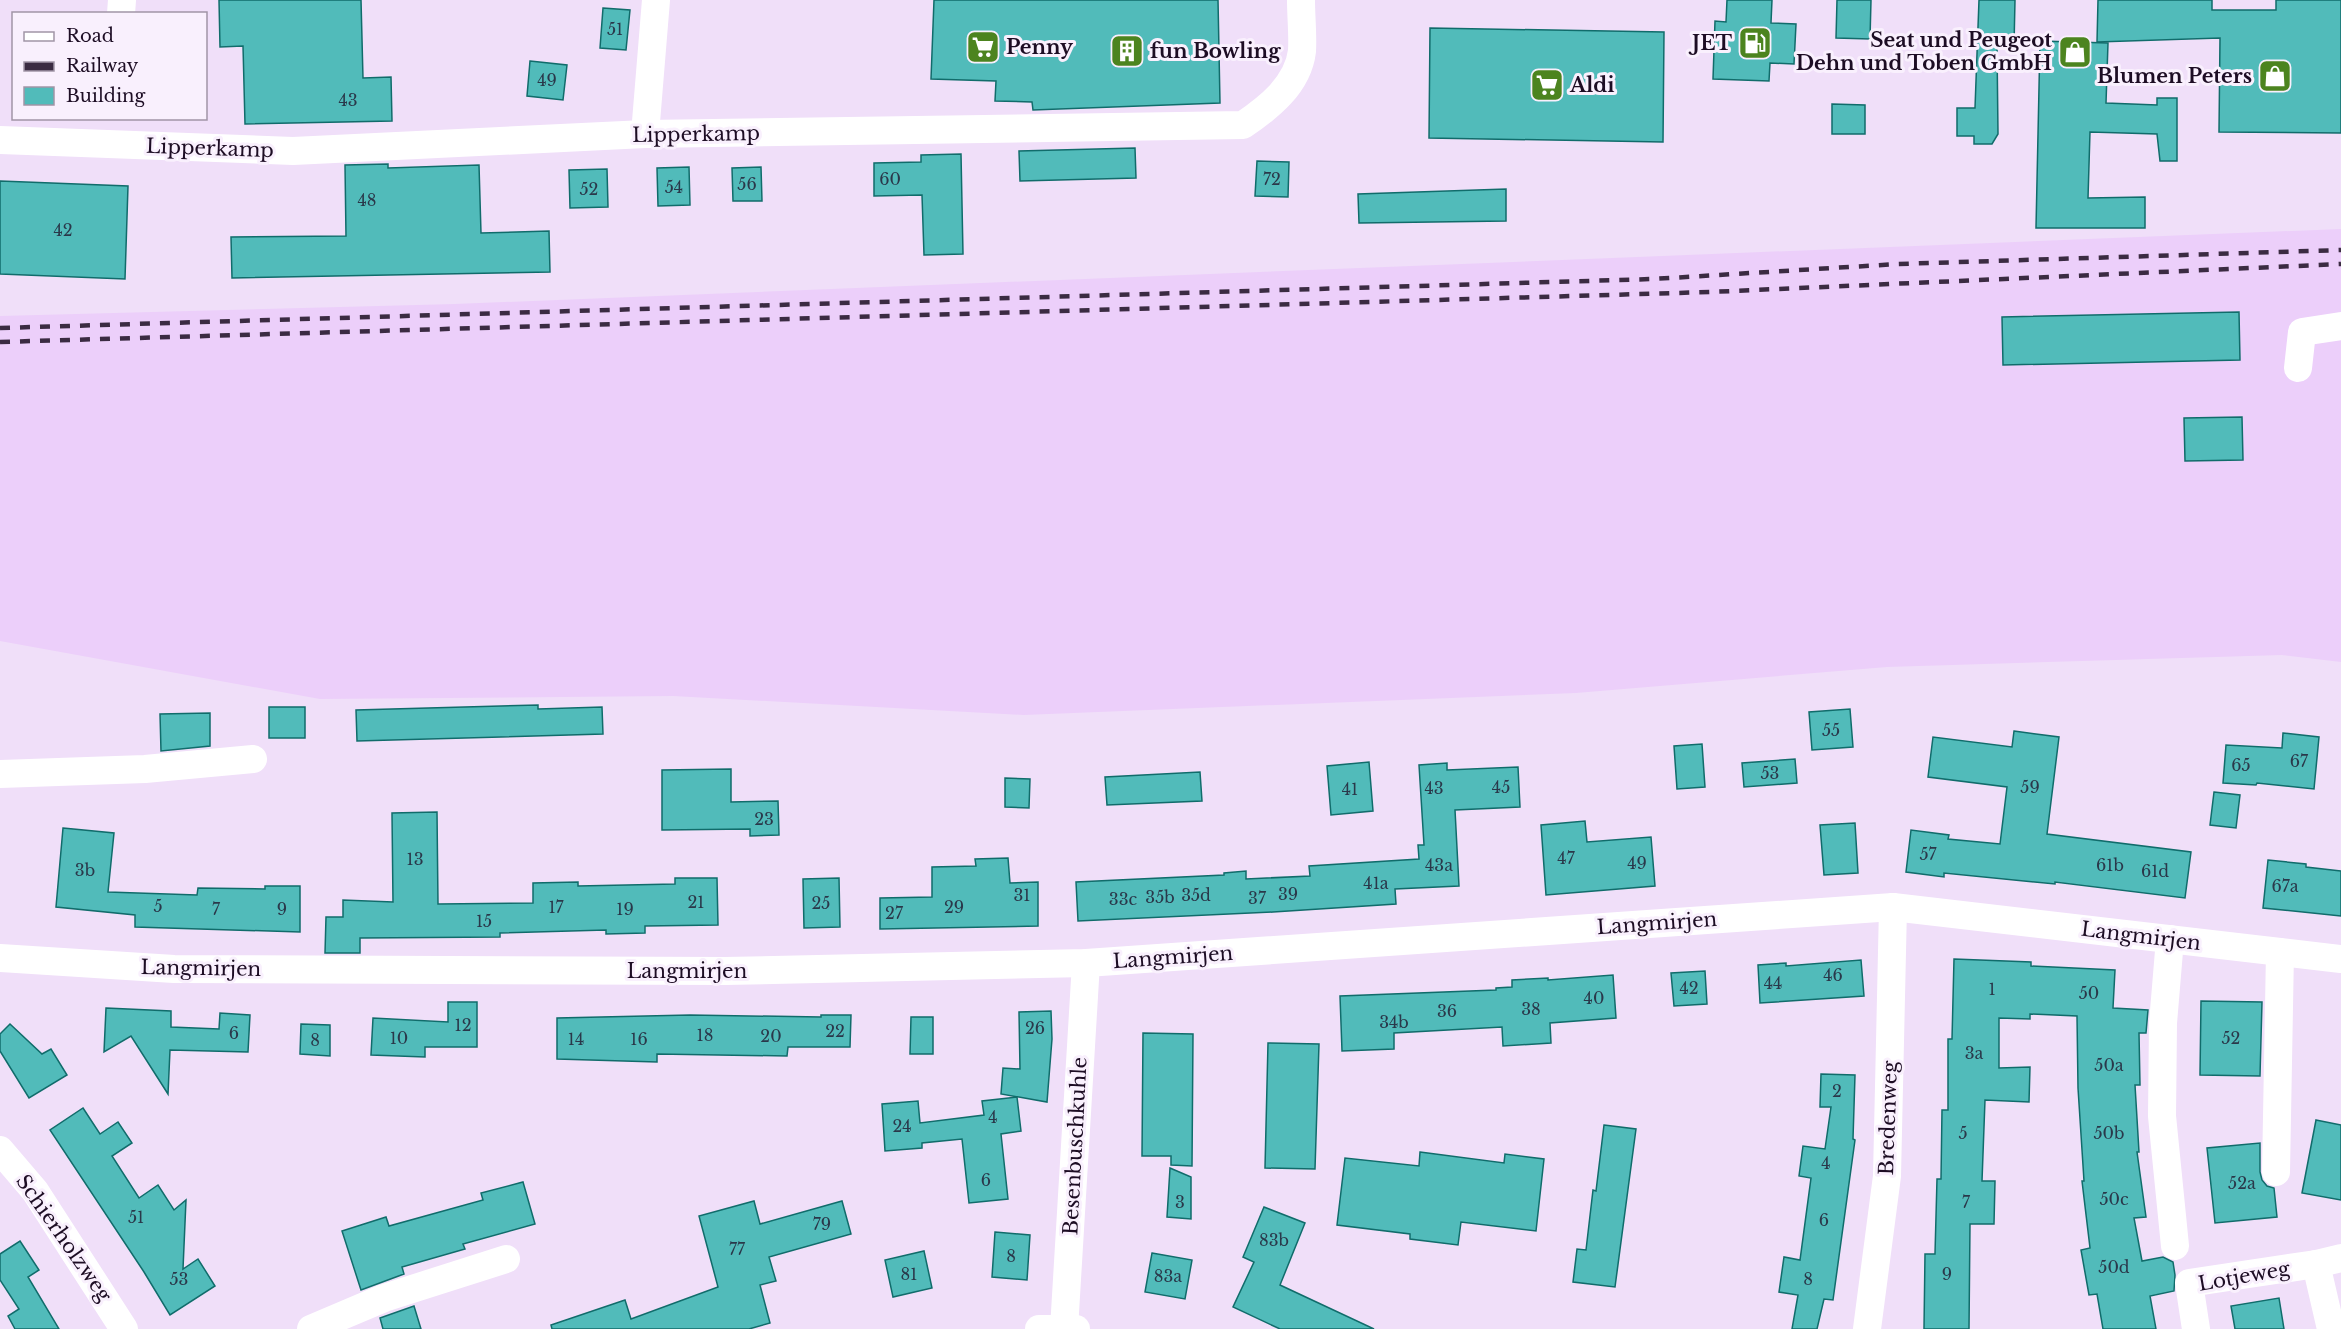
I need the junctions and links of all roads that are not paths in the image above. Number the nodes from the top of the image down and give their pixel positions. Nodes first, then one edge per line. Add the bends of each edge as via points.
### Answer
1 (656, 0) edge
2 (1301, 0) edge
3 (111, 131) edge
4 (645, 134) junction
5 (0, 140) edge
6 (2341, 326) edge
7 (2298, 368) dead end
8 (253, 759) dead end
9 (0, 774) edge
10 (1893, 907) junction
11 (2170, 939) junction
12 (2280, 952) junction
13 (0, 958) edge
14 (2341, 959) edge
15 (1086, 963) junction
16 (0, 1150) edge
17 (2276, 1172) dead end
18 (2175, 1246) dead end
19 (506, 1259) dead end
20 (2329, 1261) edge
21 (124, 1329) edge
22 (311, 1329) edge
23 (1061, 1329) edge
24 (1867, 1329) edge
25 (2196, 1329) edge
26 (2331, 1329) edge

1 - 4 street
2 - 4 street, Lipperkamp via 1302,53 1295,75 1271,106 1243,125
3 - 4 street, Lipperkamp via 293,151
3 - 5 street, Lipperkamp
6 - 7 street via 2302,332
8 - 9 street via 145,769
10 - 11 street, Langmirjen
10 - 15 street, Langmirjen
10 - 24 street, Bredenweg via 1887,1176
11 - 12 street, Langmirjen
11 - 18 street via 2163,1023 2162,1116
12 - 14 street, Langmirjen
12 - 17 street
13 - 15 street, Langmirjen via 174,969 725,971
15 - 23 street, Besenbuschkuhle
16 - 21 street, Schierholzweg via 35,1191
19 - 22 street via 384,1298
20 - 25 street, Lotjeweg via 2189,1283
20 - 26 street

